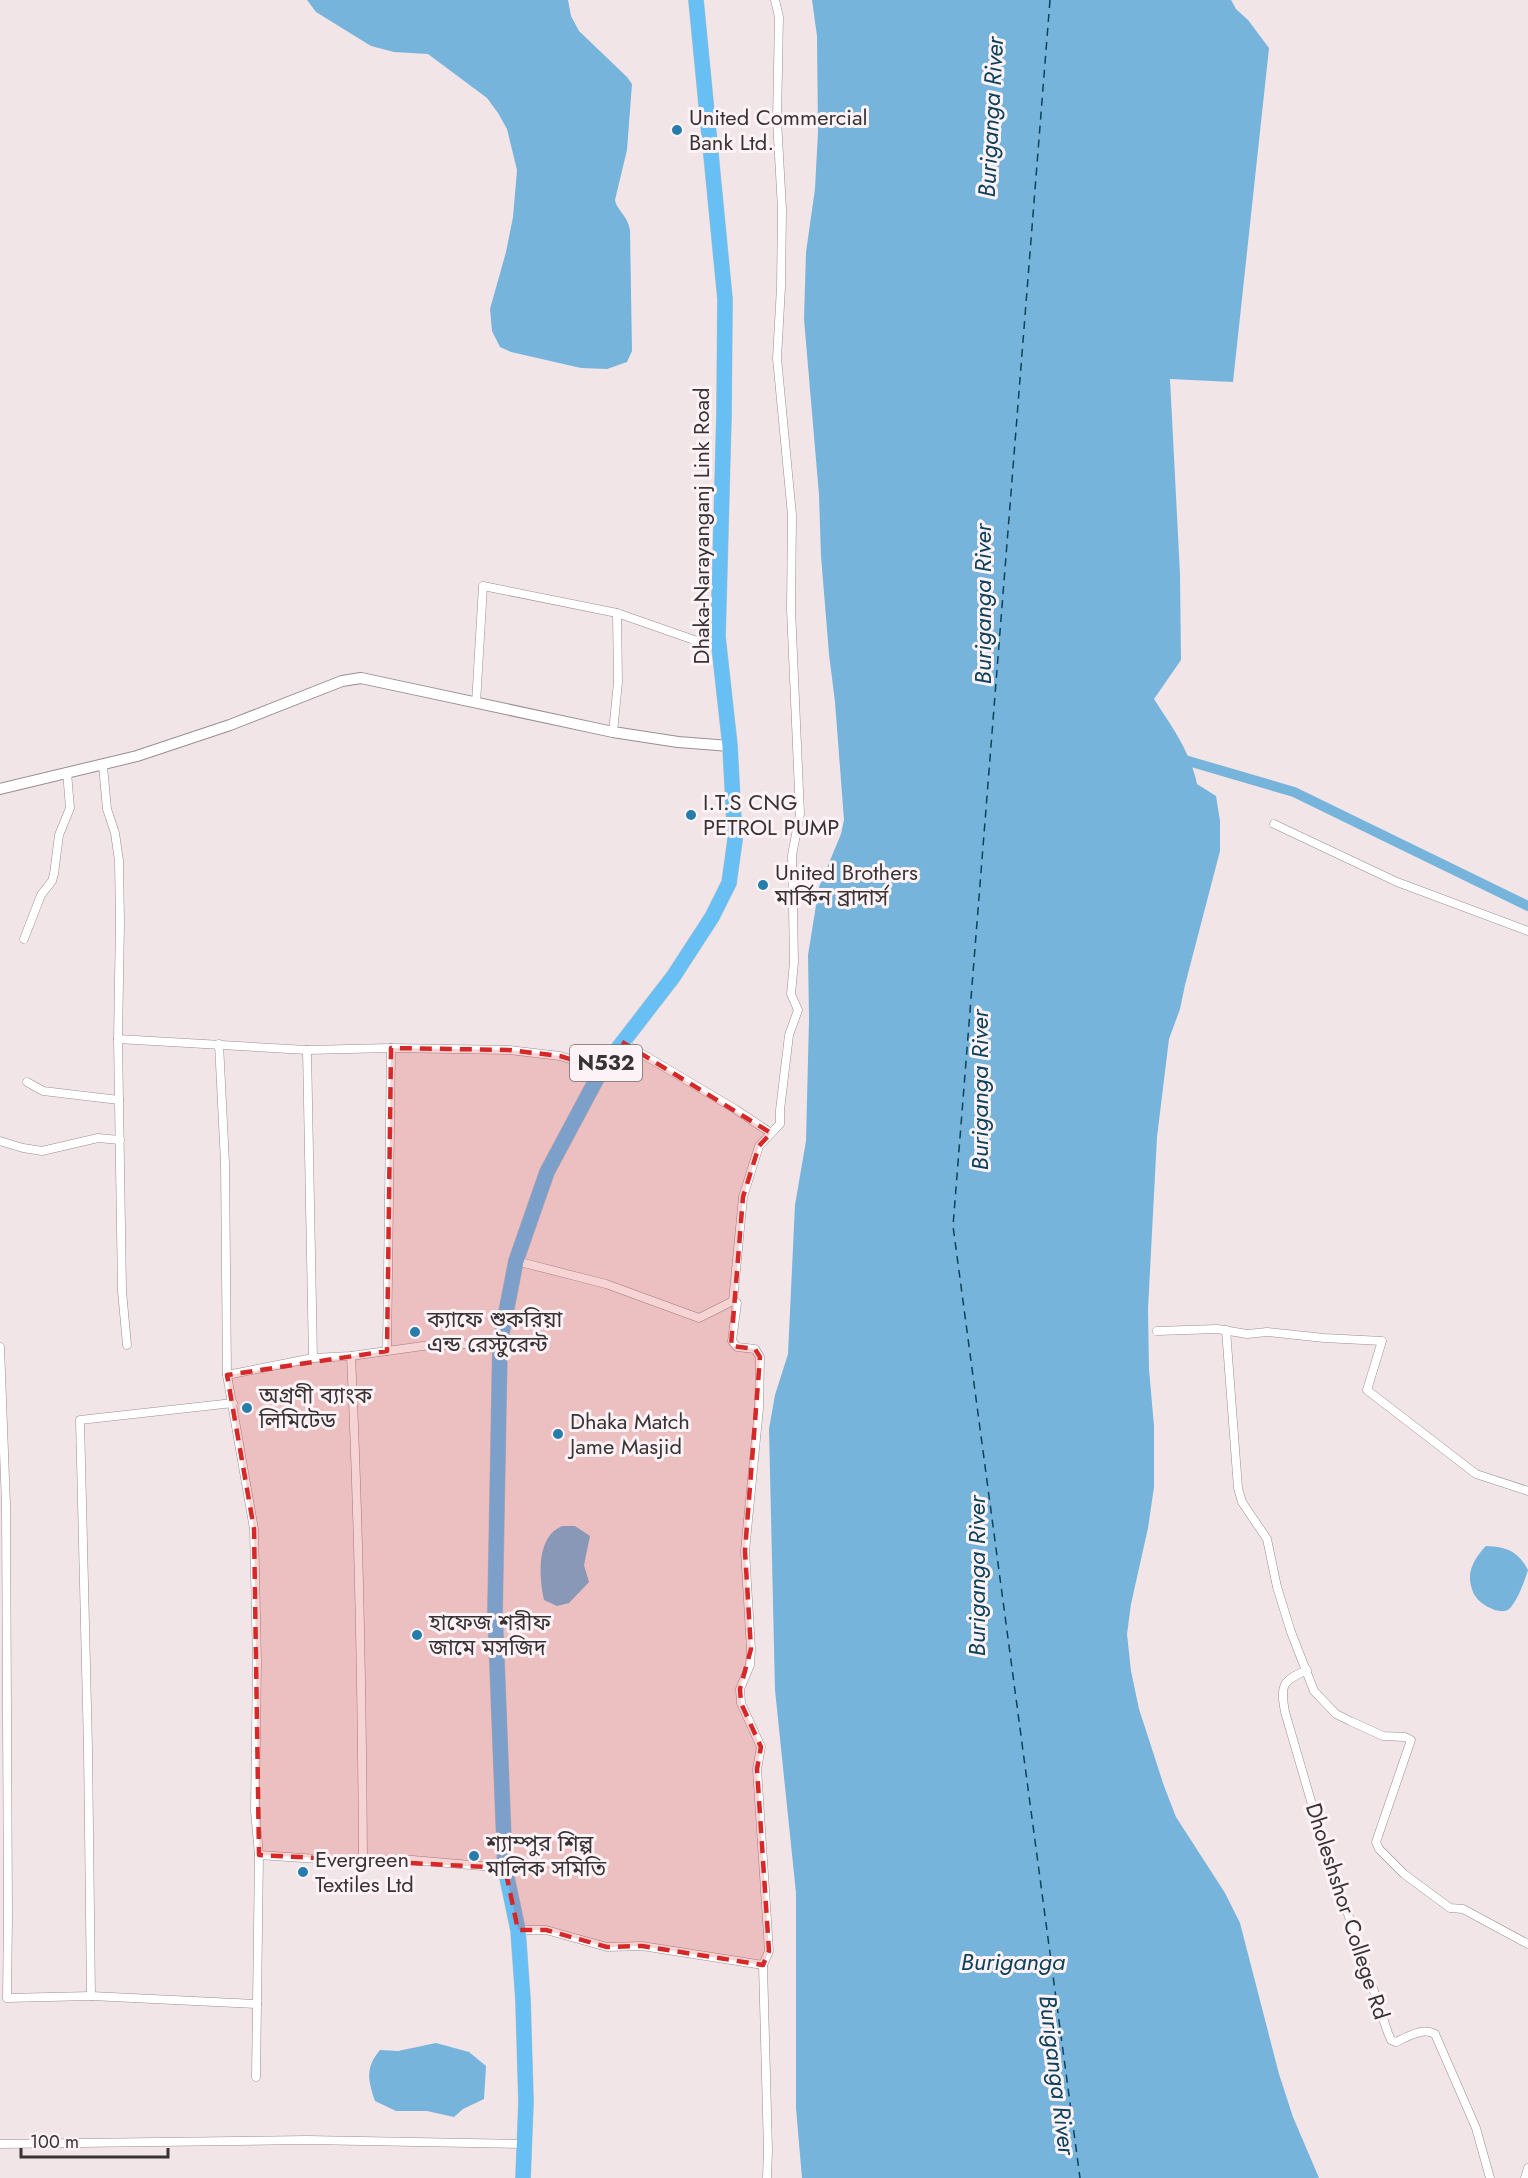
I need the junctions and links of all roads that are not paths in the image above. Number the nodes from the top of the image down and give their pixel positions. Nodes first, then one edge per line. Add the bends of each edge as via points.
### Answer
1 (696, 0) edge
2 (775, 0) edge
3 (617, 613) junction
4 (718, 637) junction
5 (476, 703) junction
6 (613, 732) junction
7 (730, 746) junction
8 (103, 766) junction
9 (67, 772) junction
10 (0, 789) edge
11 (1274, 824) dead end
12 (1528, 931) edge
13 (24, 939) dead end
14 (118, 1039) junction
15 (622, 1042) junction
16 (219, 1044) junction
17 (391, 1048) junction
18 (307, 1050) junction
19 (602, 1069) junction
20 (27, 1082) dead end
21 (119, 1100) junction
22 (771, 1133) junction
23 (120, 1140) junction
24 (0, 1141) edge
25 (516, 1261) junction
26 (733, 1301) junction
27 (1226, 1330) junction
28 (1157, 1331) dead end
29 (500, 1343) junction
30 (127, 1345) dead end
31 (0, 1347) edge
32 (387, 1351) junction
33 (351, 1356) junction
34 (313, 1358) junction
35 (227, 1375) junction
36 (233, 1403) junction
37 (1528, 1491) edge
38 (1307, 1670) junction
39 (259, 1855) junction
40 (363, 1862) junction
41 (506, 1868) junction
42 (518, 1930) junction
43 (1528, 1944) edge
44 (764, 1965) junction
45 (91, 1996) junction
46 (257, 2004) junction
47 (256, 2077) dead end
48 (0, 2144) edge
49 (523, 2144) junction
50 (1528, 2168) edge
51 (523, 2178) edge
52 (767, 2178) edge
53 (1490, 2178) edge
54 (1525, 2178) edge

1 - 4 highway, Dhaka-Narayanganj Link Road / N532 via 725,299
2 - 22 street via 779,17 777,120 782,209 777,358 792,514 791,609 800,814 792,855 791,994 798,1010 789,1035 780,1124
3 - 4 street via 697,641
3 - 5 street via 483,586
3 - 6 street via 618,682
4 - 7 highway, Dhaka-Narayanganj Link Road / N532
5 - 6 street
5 - 8 street via 361,678 342,681
6 - 7 street
7 - 15 highway, Dhaka-Narayanganj Link Road / N532 via 735,840 729,883 673,977
8 - 9 street
8 - 14 street via 119,861
9 - 10 street
9 - 13 street via 70,808 59,835 54,874 41,895
11 - 12 street via 1397,882
14 - 16 street
14 - 21 street
15 - 19 highway, Dhaka-Narayanganj Link Road / N532
15 - 22 street
16 - 18 street
16 - 35 street via 225,1163
17 - 18 street
17 - 19 street via 509,1050 560,1056
17 - 32 street
18 - 34 street
19 - 25 highway, Dhaka-Narayanganj Link Road / N532 via 547,1172
20 - 21 street via 43,1091
21 - 23 street
22 - 26 street via 759,1146 743,1197
23 - 24 street via 98,1138 42,1151
23 - 30 street via 122,1291
25 - 26 street via 606,1284 699,1318
25 - 29 highway, Dhaka-Narayanganj Link Road / N532
26 - 44 street via 737,1303 732,1341 737,1347 754,1349 760,1357 746,1551 751,1649 750,1665 740,1689 741,1703 761,1747 757,1769 769,1951
27 - 28 street
27 - 37 street via 1382,1341 1367,1390 1476,1474
27 - 38 street via 1238,1488 1242,1502 1267,1539 1276,1587
29 - 32 street
29 - 41 highway, Dhaka-Narayanganj Link Road / N532 via 495,1612
31 - 45 street via 6,1505 7,1998
32 - 33 street
33 - 34 street
33 - 40 street via 362,1660
34 - 35 street
35 - 36 street
36 - 39 street via 254,1529 255,1811
36 - 45 street via 80,1420
38 - 43 street via 1314,1691 1336,1714 1383,1736 1411,1740 1376,1842 1379,1849 1404,1874 1450,1908 1463,1909
38 - 53 street, Dholeshshor College Rd via 1284,1684 1285,1712 1318,1825 1391,2040 1396,2042 1423,2031 1435,2034 1476,2128
39 - 40 street
39 - 46 street
40 - 41 street via 401,1859
41 - 42 highway, Dhaka-Narayanganj Link Road / N532
42 - 44 street via 546,1930 608,1947 642,1946
42 - 49 highway, Dhaka-Narayanganj Link Road / N532 via 526,2071
44 - 52 street
45 - 46 street
46 - 47 street
48 - 49 street via 307,2140
49 - 51 highway, Dhaka-Narayanganj Link Road / N532
50 - 54 street

